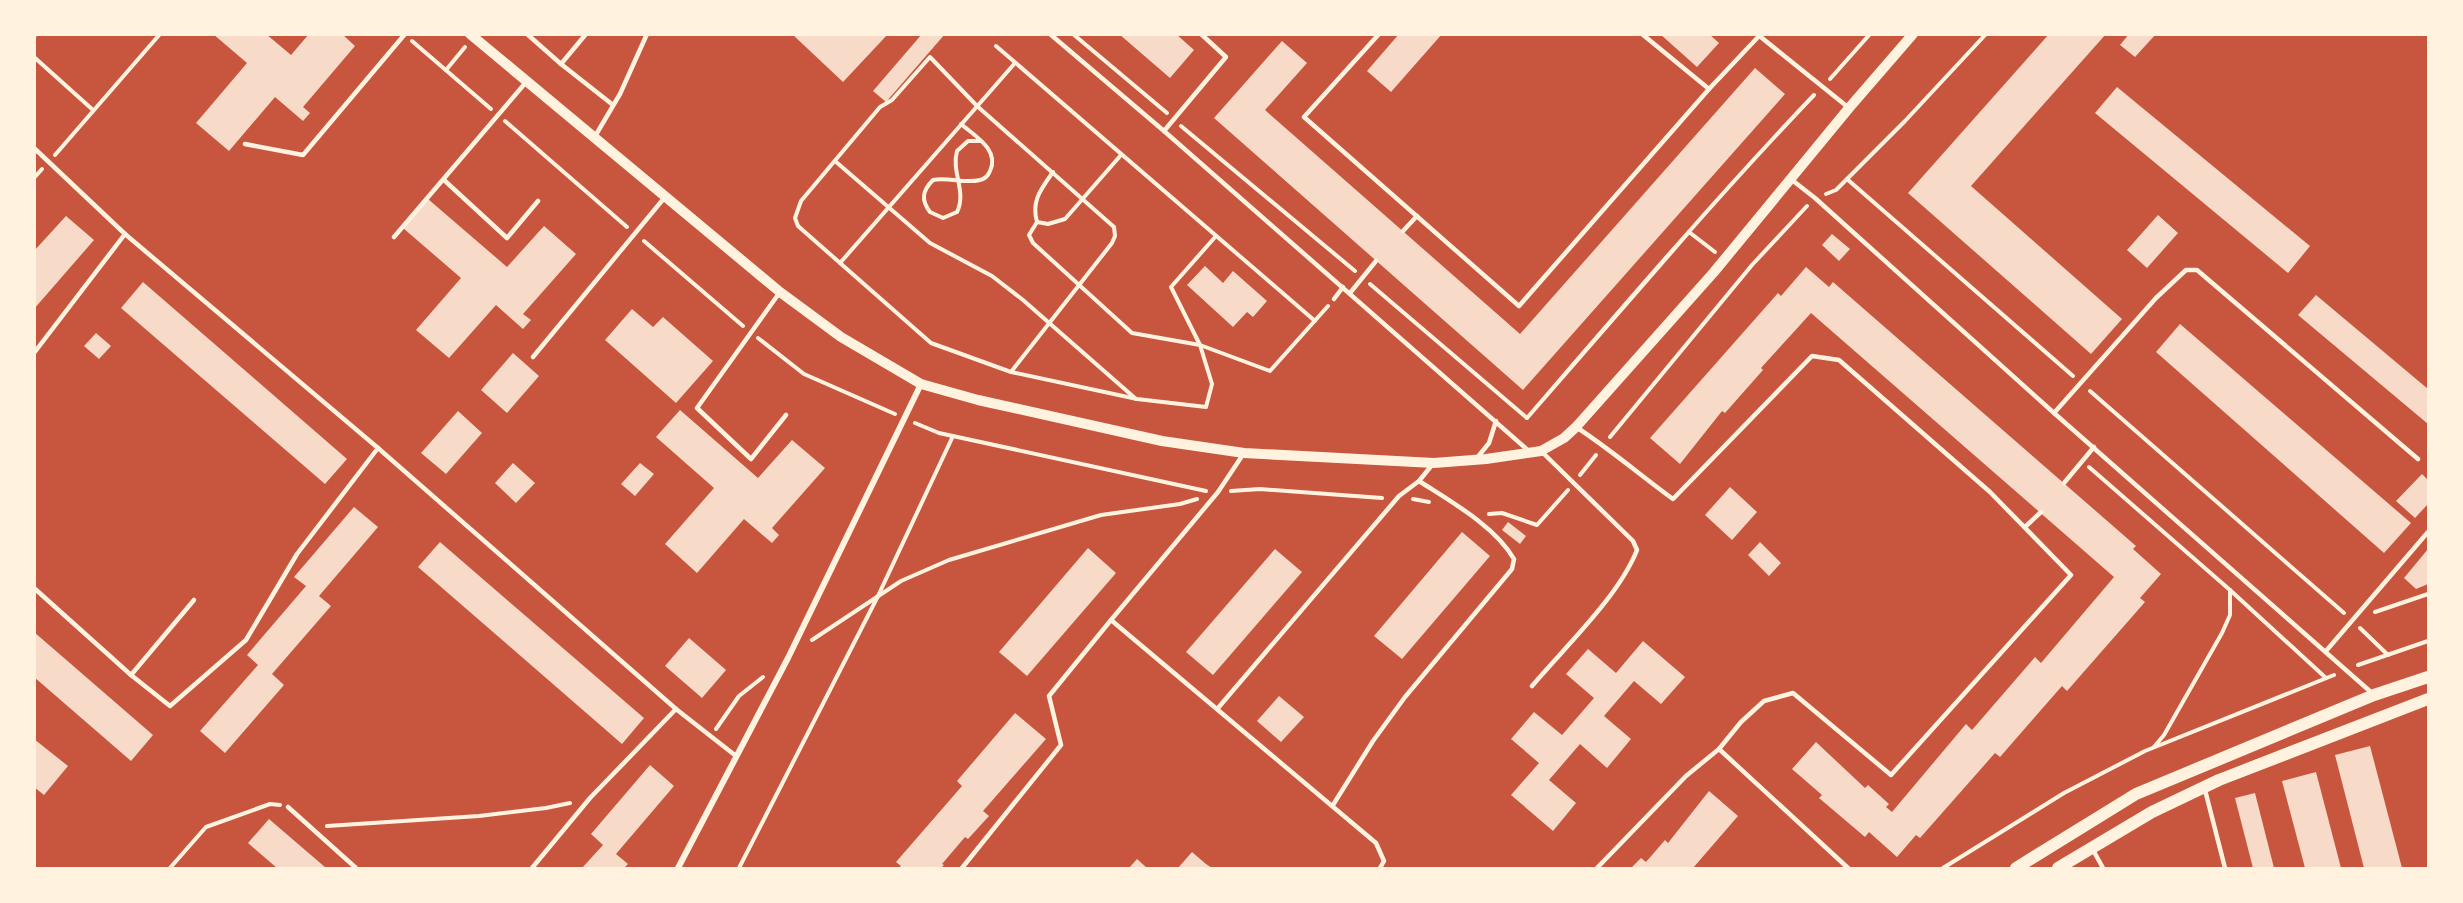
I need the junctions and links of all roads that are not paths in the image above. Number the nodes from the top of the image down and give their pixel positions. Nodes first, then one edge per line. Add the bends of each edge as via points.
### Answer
1 (405, 34) edge
2 (527, 34) edge
3 (586, 34) edge
4 (647, 34) edge
5 (1050, 34) edge
6 (1201, 34) edge
7 (1379, 34) edge
8 (1642, 34) edge
9 (1913, 34) edge
10 (1758, 35) edge
11 (472, 36) edge
12 (561, 64) junction
13 (527, 81) junction
14 (1709, 89) junction
15 (613, 105) junction
16 (1849, 108) junction
17 (1164, 131) junction
18 (594, 138) junction
19 (245, 144) dead end
20 (34, 148) edge
21 (444, 180) junction
22 (1792, 180) junction
23 (665, 196) junction
24 (538, 201) dead end
25 (1417, 216) junction
26 (1403, 231) dead end
27 (125, 234) junction
28 (394, 237) dead end
29 (1376, 261) dead end
30 (1343, 287) junction
31 (780, 292) junction
32 (1350, 293) junction
33 (1334, 299) road end
34 (34, 353) edge
35 (533, 357) dead end
36 (921, 384) junction
37 (2054, 413) junction
38 (786, 415) dead end
39 (1496, 421) junction
40 (1576, 428) junction
41 (2094, 447) junction
42 (378, 448) junction
43 (1536, 452) junction
44 (1244, 453) junction
45 (2418, 459) dead end
46 (1476, 460) junction
47 (1434, 463) junction
48 (1419, 481) junction
49 (2064, 483) dead end
50 (2041, 512) dead end
51 (2025, 527) junction
52 (2428, 532) edge
53 (34, 588) edge
54 (194, 600) dead end
55 (1111, 620) junction
56 (2326, 651) junction
57 (131, 675) junction
58 (2428, 677) edge
59 (1532, 686) dead end
60 (2374, 695) junction
61 (2428, 699) edge
62 (1218, 708) junction
63 (676, 709) junction
64 (1719, 749) junction
65 (736, 756) junction
66 (2204, 787) junction
67 (1333, 805) junction
68 (288, 807) road end
69 (2092, 848) junction
70 (356, 868) edge
71 (532, 868) edge
72 (678, 868) edge
73 (962, 868) edge
74 (1380, 868) edge
75 (1597, 868) edge
76 (1848, 868) edge
77 (2016, 868) edge
78 (2058, 868) edge
79 (2103, 868) edge
80 (2225, 868) edge

1 - 19 lane via 303,155
2 - 12 lane
3 - 12 lane
4 - 15 lane
5 - 17 lane
6 - 17 lane via 1226,57
7 - 25 lane via 1304,117
8 - 14 lane
9 - 16 street
10 - 14 lane
10 - 16 lane
11 - 13 street
12 - 15 lane
13 - 18 street
13 - 21 lane
14 - 25 lane via 1520,306
15 - 18 lane
16 - 22 street
17 - 30 lane
18 - 23 street
20 - 27 lane
21 - 24 lane via 507,238
21 - 28 lane
22 - 37 lane
22 - 40 street
23 - 31 street
23 - 35 lane
25 - 26 lane
27 - 34 lane
27 - 42 lane
29 - 32 lane
30 - 32 lane
30 - 33 lane
31 - 36 street via 841,337
31 - 38 lane via 696,408 751,459
32 - 39 lane
36 - 44 street via 1151,438
36 - 65 street
37 - 41 lane
37 - 45 lane via 2156,298 2187,270 2197,270
39 - 43 lane
39 - 46 lane via 1489,443
40 - 43 street
40 - 51 lane via 1673,499 1812,356 1839,360
41 - 49 lane
41 - 56 lane
42 - 57 lane via 297,554 246,640 224,661 170,706
42 - 63 lane
43 - 46 street
43 - 59 lane via 1633,541 1637,550 1610,596
44 - 47 street
44 - 55 lane via 1218,492
46 - 47 street
47 - 48 lane
48 - 62 lane via 1399,496
48 - 67 lane via 1463,509 1507,546 1514,559 1512,569 1405,697
50 - 51 lane
51 - 64 lane via 2071,575 1891,775 1793,693 1764,701
52 - 56 lane
53 - 57 lane
54 - 57 lane
55 - 62 lane
55 - 73 lane via 1049,696 1061,745
56 - 60 lane
58 - 60 main road
60 - 77 main road via 2136,794
61 - 66 main road
62 - 67 lane
63 - 65 lane
63 - 71 lane via 591,798
64 - 75 lane via 1686,776
64 - 76 lane
65 - 72 street
66 - 69 main road
66 - 80 lane
67 - 74 lane via 1376,843 1384,861
68 - 70 lane
69 - 78 main road
69 - 79 lane

